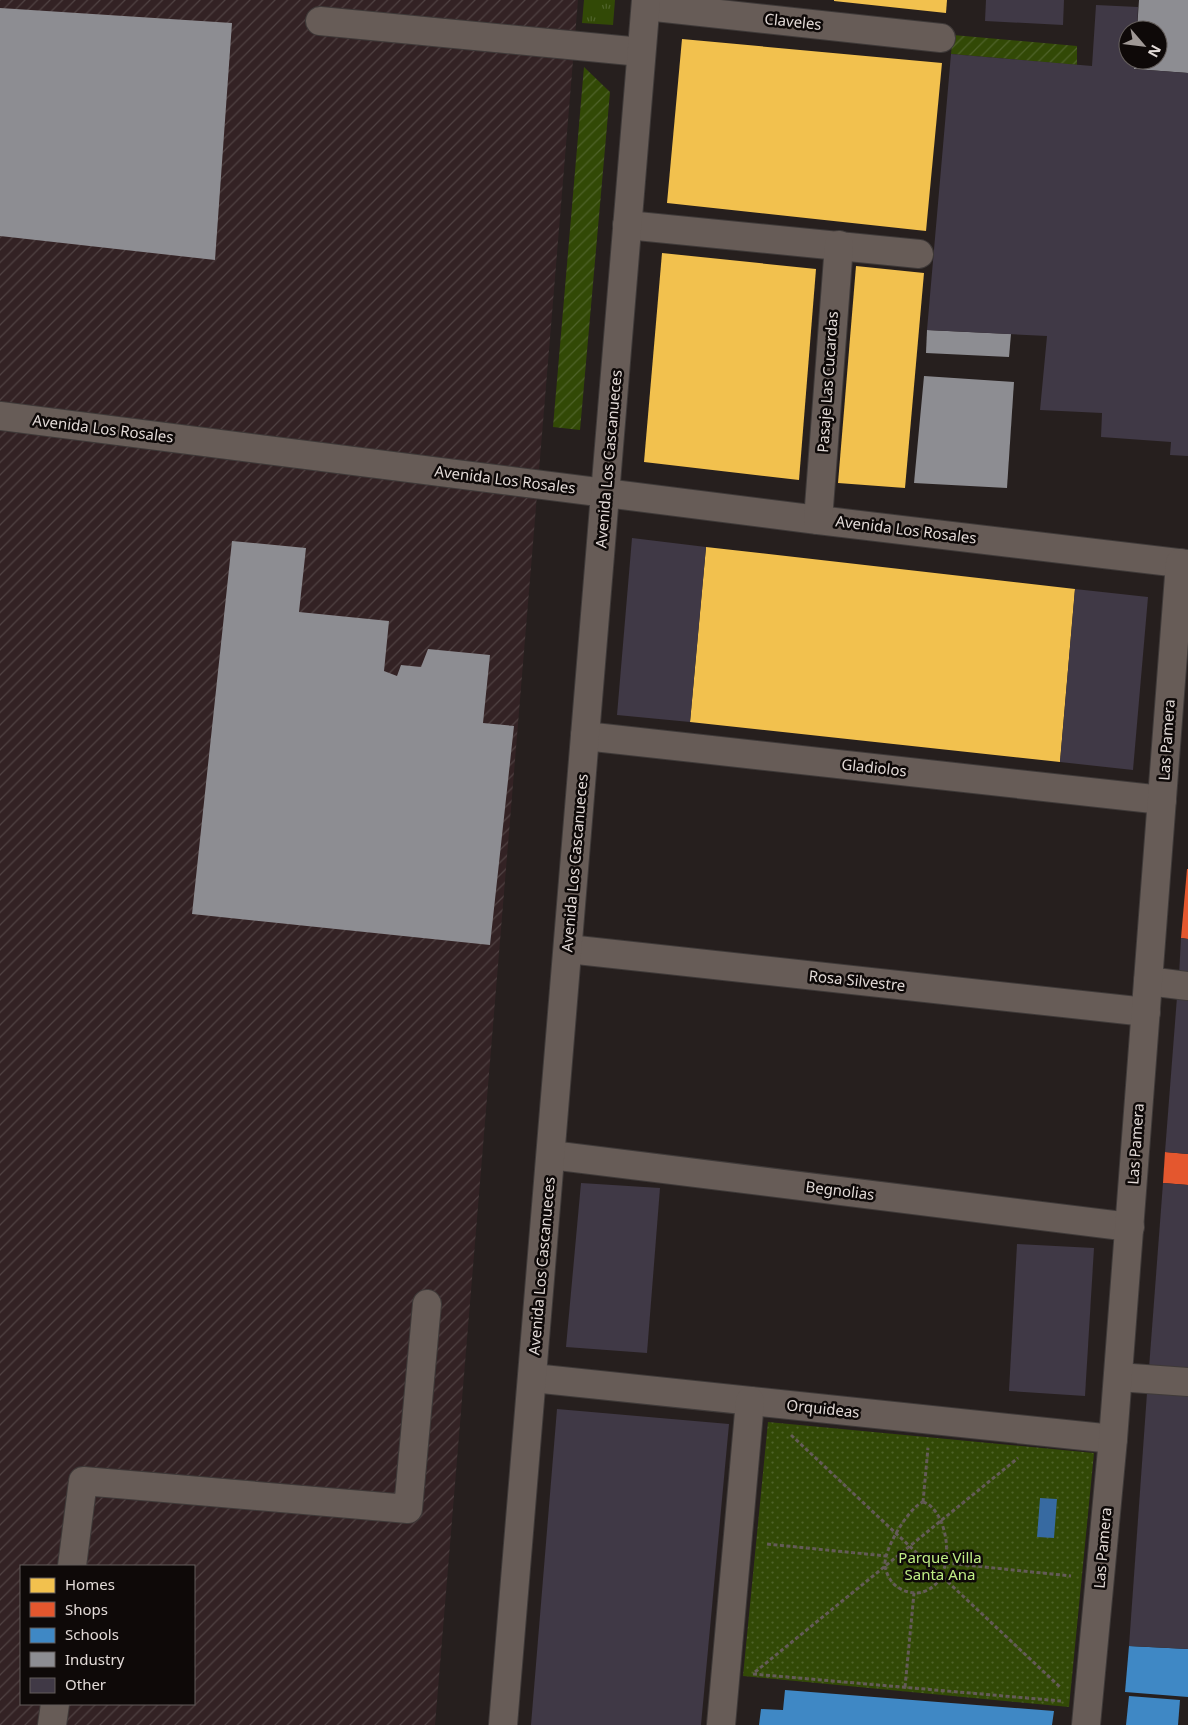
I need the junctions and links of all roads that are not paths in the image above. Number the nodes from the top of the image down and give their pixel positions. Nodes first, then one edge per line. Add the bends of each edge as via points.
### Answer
1 (646, 3) edge
2 (320, 21) dead end
3 (941, 38) dead end
4 (641, 52) junction
5 (627, 225) junction
6 (839, 246) junction
7 (919, 254) dead end
8 (0, 416) edge
9 (606, 492) junction
10 (818, 520) junction
11 (1184, 564) edge
12 (585, 736) junction
13 (1162, 800) junction
14 (568, 949) junction
15 (1148, 981) junction
16 (1188, 986) edge
17 (1146, 1012) junction
18 (551, 1154) junction
19 (1130, 1227) junction
20 (427, 1304) dead end
21 (1118, 1377) junction
22 (533, 1378) junction
23 (1188, 1382) edge
24 (750, 1401) junction
25 (1113, 1439) junction
26 (72, 1565) edge
27 (55, 1705) edge
28 (52, 1725) edge
29 (503, 1725) edge
30 (721, 1725) edge
31 (1086, 1725) edge

1 - 3 street, Claveles
1 - 4 street, Avenida Los Cascanueces
2 - 4 street
4 - 5 street, Avenida Los Cascanueces
5 - 6 street
5 - 9 street, Avenida Los Cascanueces
6 - 7 street
6 - 10 street, Pasaje Las Cucardas
8 - 9 street, Avenida Los Rosales
9 - 10 street, Avenida Los Rosales
9 - 12 street, Avenida Los Cascanueces
10 - 11 street, Avenida Los Rosales
11 - 13 street, Las Pamera
12 - 13 street, Gladiolos
12 - 14 street, Avenida Los Cascanueces
13 - 15 street, Las Pamera
14 - 17 street, Rosa Silvestre
14 - 18 street, Avenida Los Cascanueces
15 - 16 street
15 - 17 street, Las Pamera
17 - 19 street, Las Pamera
18 - 19 street, Begnolias
18 - 22 street, Avenida Los Cascanueces
19 - 21 street, Las Pamera
20 - 26 street via 408,1509 83,1481
21 - 23 street
21 - 25 street, Las Pamera
22 - 24 street, Orquideas
22 - 29 street, Avenida Los Cascanueces
24 - 25 street, Orquideas
24 - 30 street
25 - 31 street, Las Pamera
27 - 28 street

